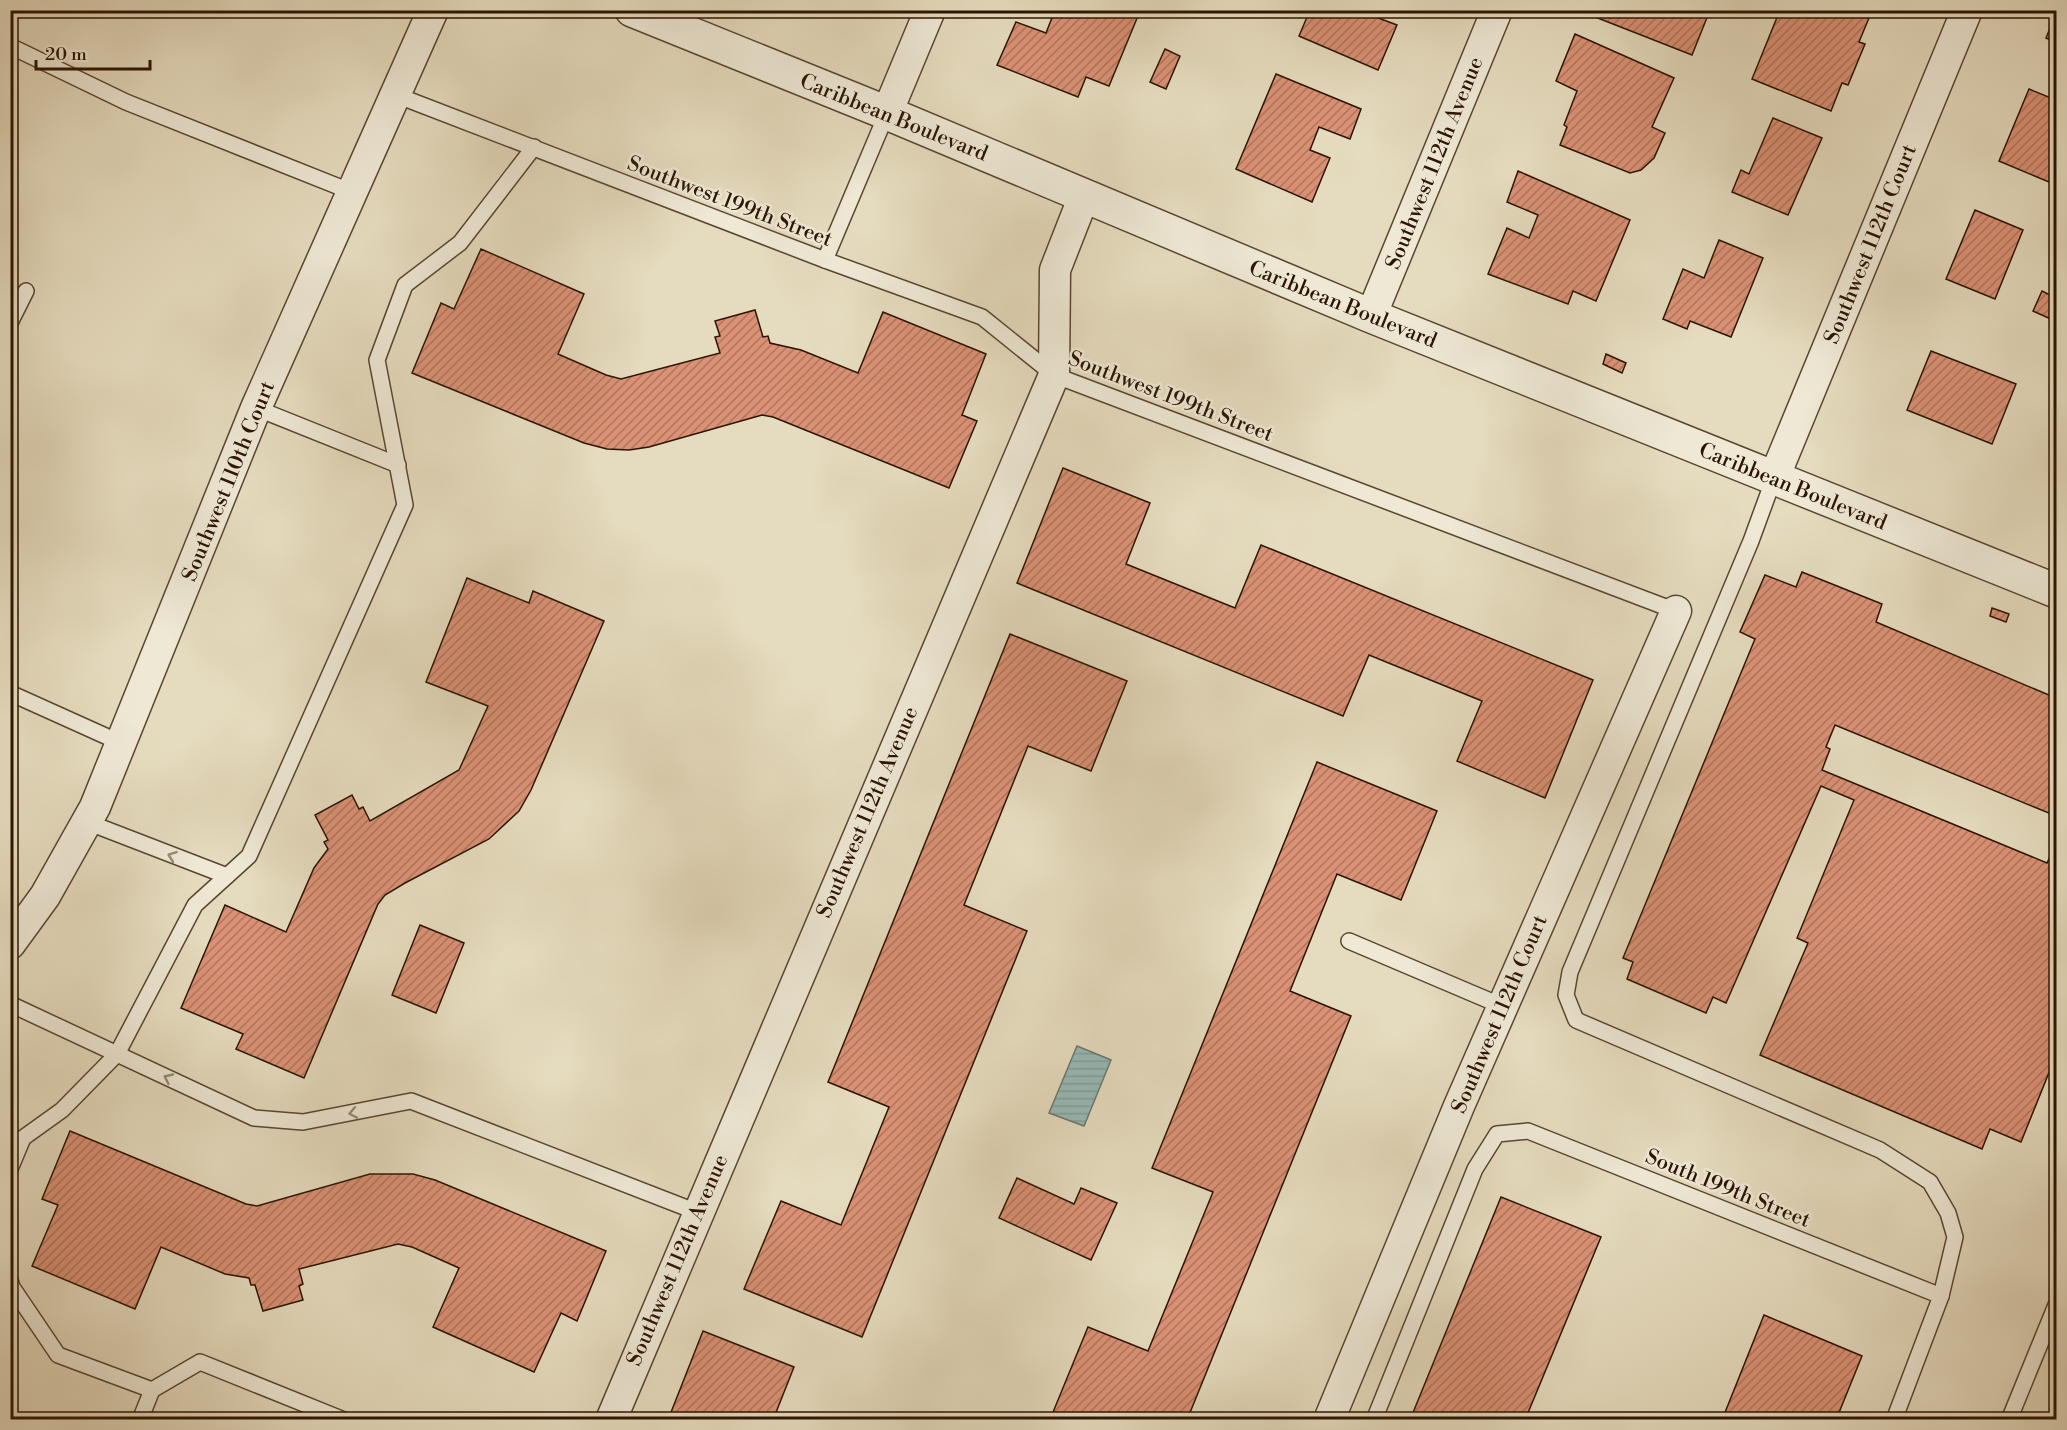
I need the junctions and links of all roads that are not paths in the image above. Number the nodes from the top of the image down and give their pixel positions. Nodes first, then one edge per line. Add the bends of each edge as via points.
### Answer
1 (433, 10) edge
2 (632, 10) edge
3 (930, 10) edge
4 (1497, 10) edge
5 (1967, 10) edge
6 (10, 46) edge
7 (396, 95) junction
8 (887, 113) junction
9 (534, 147) junction
10 (352, 192) junction
11 (1084, 196) junction
12 (825, 260) junction
13 (26, 291) dead end
14 (1371, 316) junction
15 (10, 323) edge
16 (1054, 375) junction
17 (256, 408) junction
18 (398, 465) junction
19 (1774, 478) junction
20 (2056, 591) edge
21 (1676, 611) joint
22 (10, 693) edge
23 (121, 743) junction
24 (87, 822) junction
25 (226, 876) junction
26 (1349, 941) dead end
27 (10, 944) edge
28 (10, 1004) edge
29 (1502, 1006) junction
30 (117, 1054) junction
31 (10, 1169) edge
32 (697, 1212) junction
33 (10, 1280) edge
34 (1941, 1296) junction
35 (2056, 1305) edge
36 (152, 1390) junction
37 (140, 1419) edge
38 (344, 1419) edge
39 (611, 1419) edge
40 (1329, 1419) edge
41 (1374, 1419) edge
42 (1894, 1419) edge
43 (2009, 1419) edge

1 - 7 street, Southwest 110th Court
2 - 8 street, Caribbean Boulevard
3 - 8 street
4 - 14 street, Southwest 112th Avenue
5 - 19 street, Southwest 112th Court
6 - 10 lane via 126,102
7 - 9 lane, Southwest 199th Street
7 - 10 street, Southwest 110th Court
8 - 11 street, Caribbean Boulevard
8 - 12 lane
9 - 12 lane, Southwest 199th Street
9 - 18 lane via 460,243 405,285 377,360
10 - 17 street, Southwest 110th Court
11 - 14 street, Caribbean Boulevard
11 - 16 street, Southwest 112th Avenue via 1056,270
12 - 16 lane, Southwest 199th Street via 982,317
13 - 15 lane
14 - 19 street, Caribbean Boulevard
16 - 21 lane, Southwest 199th Street
16 - 32 street, Southwest 112th Avenue
17 - 18 lane
17 - 23 street, Southwest 110th Court
18 - 25 lane via 405,505 249,855
19 - 20 street, Caribbean Boulevard
19 - 34 lane via 1570,972 1566,995 1576,1020 1880,1150 1930,1182 1948,1213 1954,1237
21 - 29 street, Southwest 112th Court
22 - 23 lane
23 - 24 street, Southwest 110th Court
25 -> 24 lane
24 - 27 street, Southwest 110th Court via 45,896
25 - 30 lane via 195,905
26 - 29 lane
28 - 30 lane
29 - 40 street, Southwest 112th Court
30 - 31 lane via 62,1110 23,1138
32 -> 30 lane via 411,1101 303,1122 254,1118
32 - 39 street, Southwest 112th Avenue
33 - 36 lane via 58,1354
34 - 41 lane, South 199th Street via 1528,1131 1497,1134 1475,1169
34 - 42 lane
35 - 43 lane
36 - 37 lane
36 - 38 lane via 200,1362

